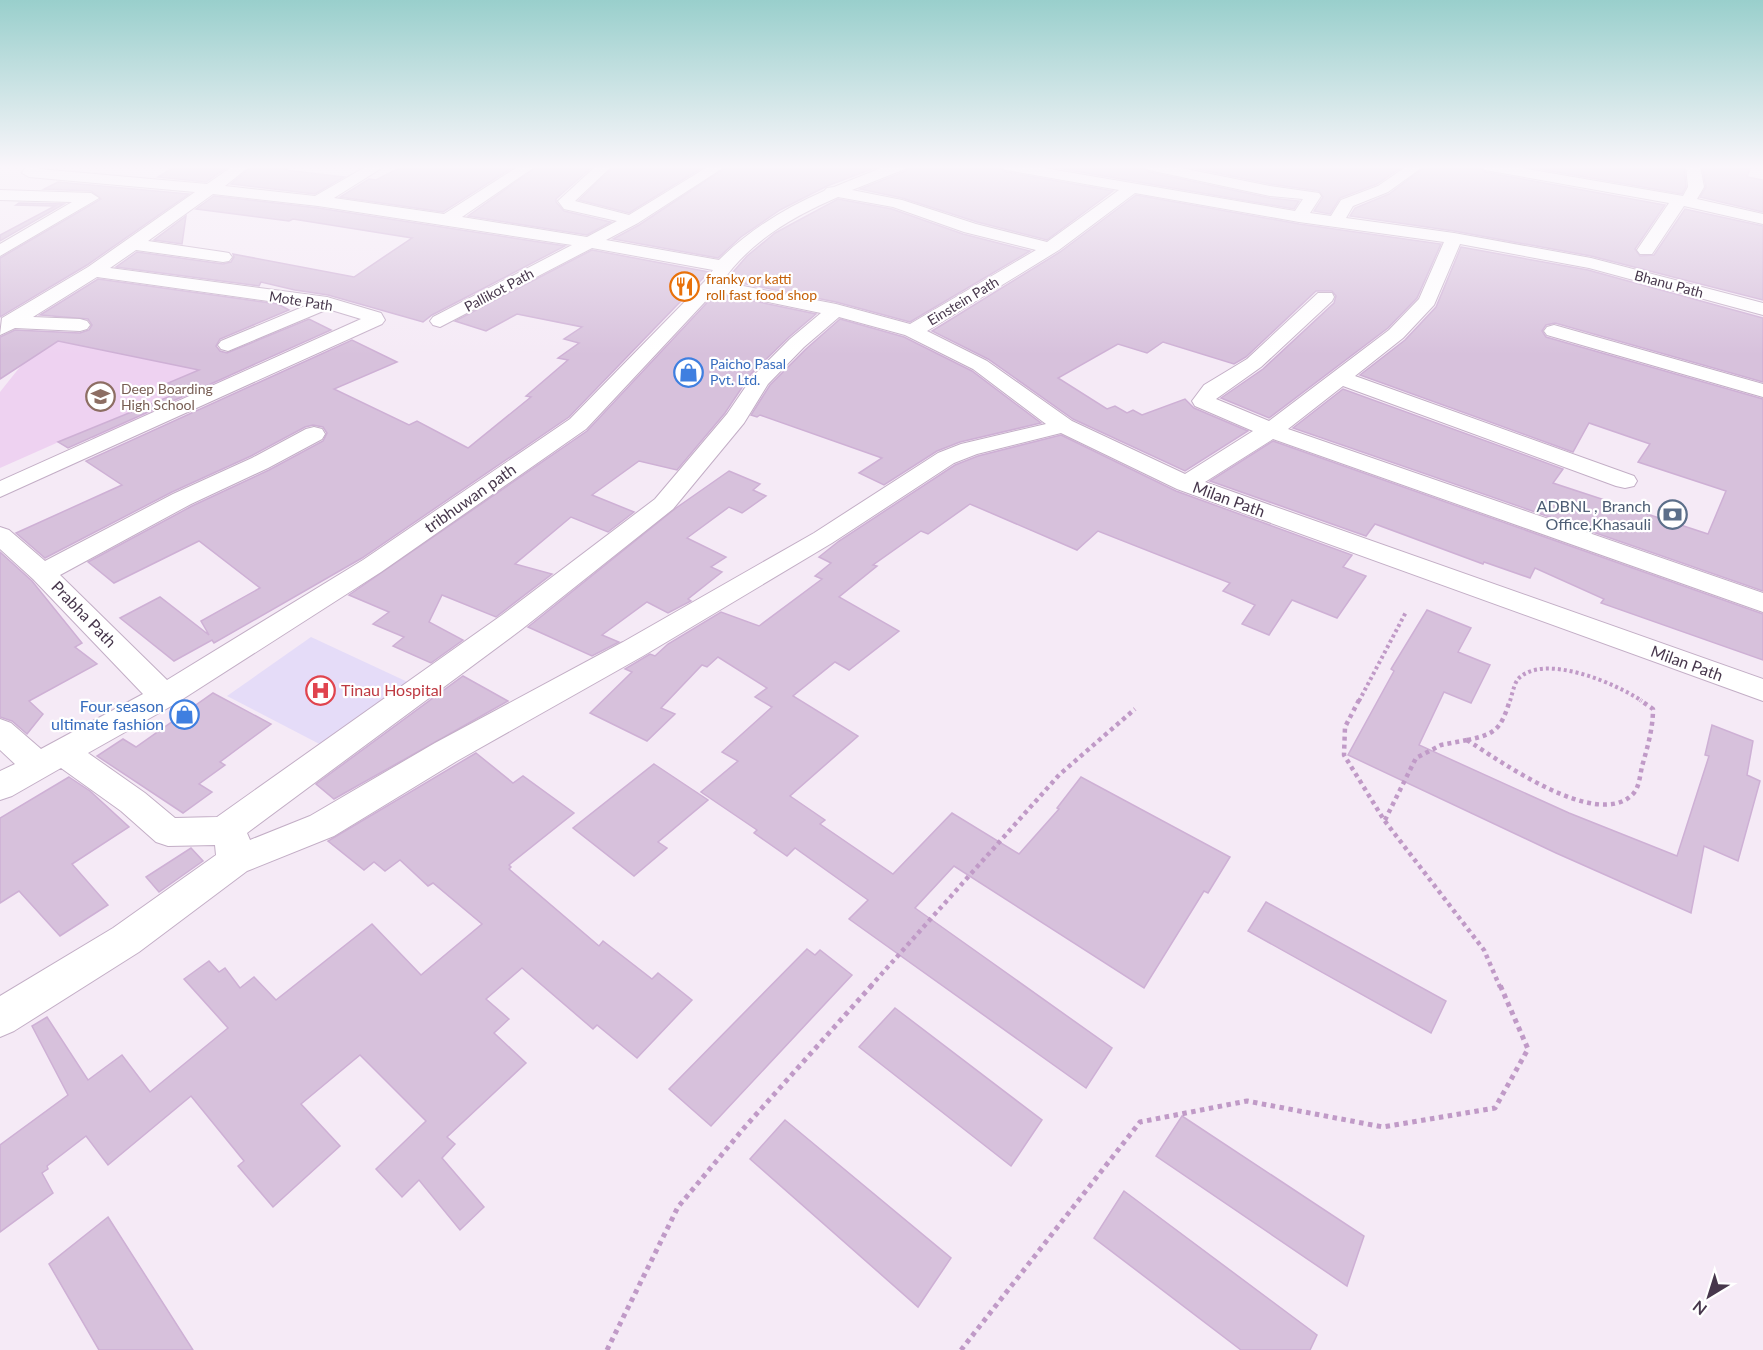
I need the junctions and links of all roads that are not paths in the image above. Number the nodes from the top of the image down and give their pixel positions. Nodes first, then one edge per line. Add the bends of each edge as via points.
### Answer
1 (41, 229) edge
2 (153, 229) edge
3 (512, 229) edge
4 (614, 229) edge
5 (767, 229) edge
6 (973, 229) edge
7 (1078, 229) edge
8 (1396, 229) edge
9 (1662, 229) edge
10 (1454, 238) junction
11 (589, 241) junction
12 (133, 244) junction
13 (1049, 248) junction
14 (1646, 250) dead end
15 (0, 251) edge
16 (224, 257) dead end
17 (94, 271) junction
18 (716, 276) junction
19 (1325, 297) dead end
20 (327, 303) junction
21 (1763, 309) edge
22 (836, 310) junction
23 (440, 321) dead end
24 (4, 324) edge
25 (80, 325) dead end
26 (1554, 331) dead end
27 (912, 332) junction
28 (228, 345) dead end
29 (1340, 378) junction
30 (1763, 391) edge
31 (1064, 426) junction
32 (1270, 430) junction
33 (314, 434) dead end
34 (1625, 481) dead end
35 (1186, 484) junction
36 (0, 490) edge
37 (0, 535) edge
38 (44, 573) junction
39 (1763, 603) edge
40 (1763, 690) edge
41 (164, 696) junction
42 (0, 731) edge
43 (50, 760) junction
44 (0, 787) edge
45 (229, 846) junction
46 (0, 1018) edge

1 - 15 street
2 - 12 street
3 - 11 street, Milan Path
4 - 11 street, Pallikot Path
5 - 18 street, tribhuwan path
6 - 13 street
7 - 13 street, Einstein Path
8 - 10 street, Bhanu Path
9 - 14 street
10 - 21 street, Bhanu Path via 1591,263
10 - 29 street via 1427,301 1396,334
11 - 18 street, Milan Path
11 - 23 street, Pallikot Path
12 - 16 street
12 - 17 street
13 - 27 street, Einstein Path
17 - 20 street, Mote Path
17 - 24 street
18 - 22 street, Milan Path
18 - 41 street, tribhuwan path via 578,424 372,566
19 - 32 street via 1254,363 1212,390 1203,401
20 - 28 street
20 - 36 street, Mote Path via 375,320
22 - 27 street, Milan Path
22 - 45 street via 760,380 736,418 664,504
24 - 25 street
26 - 30 street
27 - 31 street, Milan Path via 980,365
29 - 32 street
29 - 34 street
31 - 35 street, Milan Path
31 - 45 street via 946,458 823,538 322,826
32 - 35 street
32 - 39 street
33 - 38 street
35 - 40 street, Milan Path
37 - 38 street, Prabha Path
38 - 41 street, Prabha Path
41 - 43 street, tribhuwan path
42 - 43 street
43 - 44 street, tribhuwan path
43 - 45 street via 133,802 168,832
45 - 46 street via 126,939

